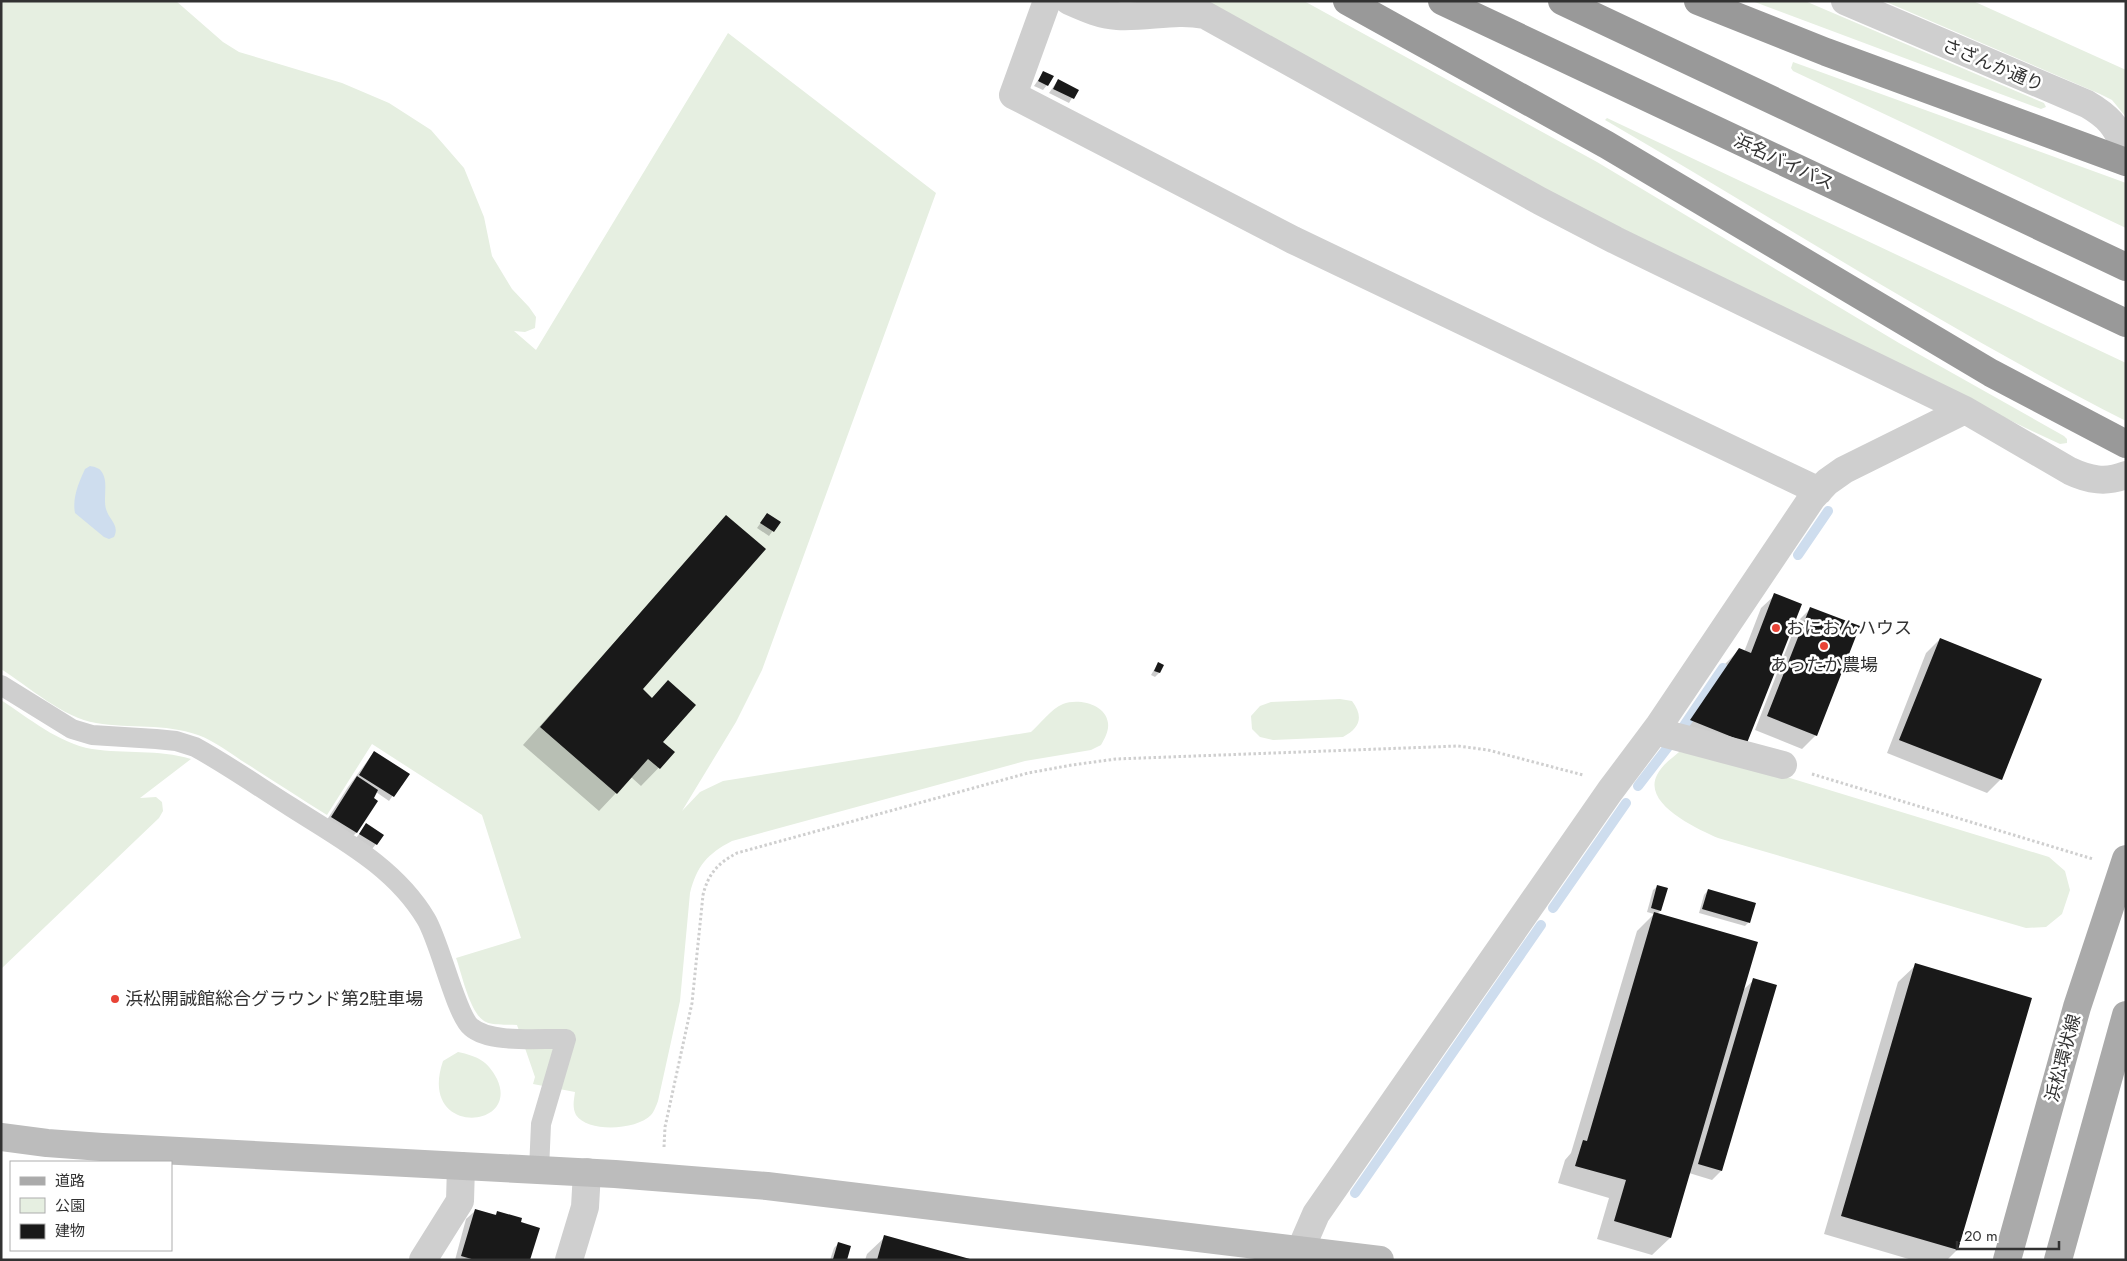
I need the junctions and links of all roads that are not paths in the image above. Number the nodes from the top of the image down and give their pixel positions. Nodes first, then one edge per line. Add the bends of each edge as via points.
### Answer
1 (1047, 1) edge
2 (1069, 1) edge
3 (1347, 1) edge
4 (1442, 1) edge
5 (1562, 1) edge
6 (1698, 1) edge
7 (1845, 1) edge
8 (2126, 148) edge
9 (2126, 162) edge
10 (2126, 267) edge
11 (2126, 323) edge
12 (1965, 410) junction
13 (2126, 444) edge
14 (2126, 474) edge
15 (1819, 490) junction
16 (1, 685) edge
17 (1655, 731) junction
18 (1783, 765) road end
19 (2126, 859) edge
20 (2126, 1015) edge
21 (1, 1137) edge
22 (461, 1166) junction
23 (539, 1170) junction
24 (586, 1172) junction
25 (1297, 1255) edge
26 (423, 1260) edge
27 (569, 1260) edge
28 (1380, 1260) edge
29 (2008, 1260) edge
30 (2058, 1260) edge

1 - 15 street via 1014,95 1293,240
2 - 12 street via 1098,13 1116,16 1188,12 1205,15 1577,221
3 - 13 highway via 1607,145 1991,373
4 - 11 highway, 浜名バイパス
5 - 10 highway
6 - 9 highway
7 - 8 street, さざんか通り via 2087,104 2106,116
12 - 14 street via 2086,478 2103,480
12 - 15 street via 1844,470
15 - 17 street
16 - 23 lane via 72,729 115,738 176,741 195,747 360,850 386,870 409,893 427,920 468,1026 480,1034 494,1037 566,1039 541,1124
17 - 18 street
17 - 25 street via 1316,1214
19 - 29 main road, 浜松環状線 via 2077,1007
20 - 30 main road
21 - 22 street via 102,1147
22 - 23 street
22 - 26 street via 460,1200
23 - 24 street
24 - 25 street via 842,1193
24 - 27 street via 585,1207
25 - 28 street

